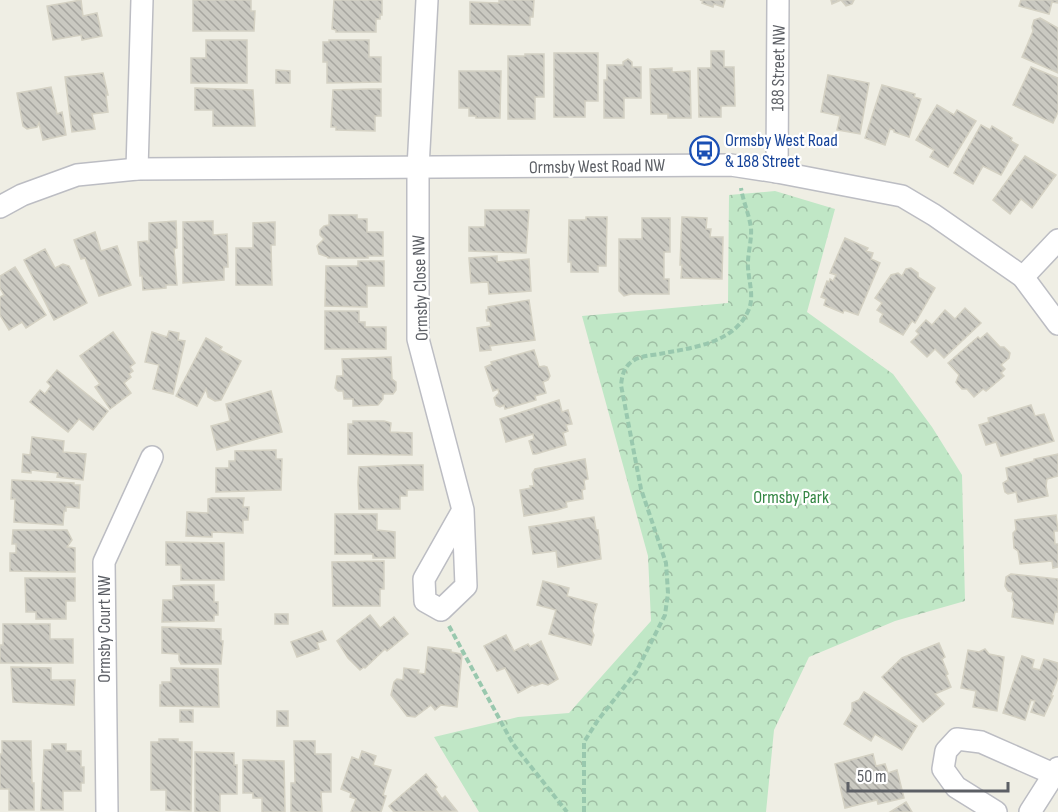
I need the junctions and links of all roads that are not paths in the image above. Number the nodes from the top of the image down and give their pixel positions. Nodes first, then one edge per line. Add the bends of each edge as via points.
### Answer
1 (142, 0) edge
2 (427, 0) edge
3 (778, 0) edge
4 (418, 168) junction
5 (137, 170) junction
6 (777, 172) junction
7 (0, 207) edge
8 (1058, 240) edge
9 (1023, 277) junction
10 (1058, 324) edge
11 (152, 457) dead end
12 (463, 510) dead end
13 (1057, 773) edge
14 (106, 812) edge
15 (996, 812) edge
16 (1030, 812) edge

1 - 5 street
2 - 4 street
3 - 6 street, 188 Street NW
4 - 5 street, Ormsby West Road NW
4 - 6 street, Ormsby West Road NW via 731,165
4 - 12 street, Ormsby Close NW via 418,339
5 - 7 street, Ormsby West Road NW via 77,176 21,195
6 - 9 street, Ormsby West Road NW via 902,196
8 - 9 street
9 - 10 street, Ormsby West Road NW
11 - 14 street, Ormsby Court NW via 104,562
13 - 15 street via 981,742 957,739 946,751 943,769 956,787
13 - 16 street

